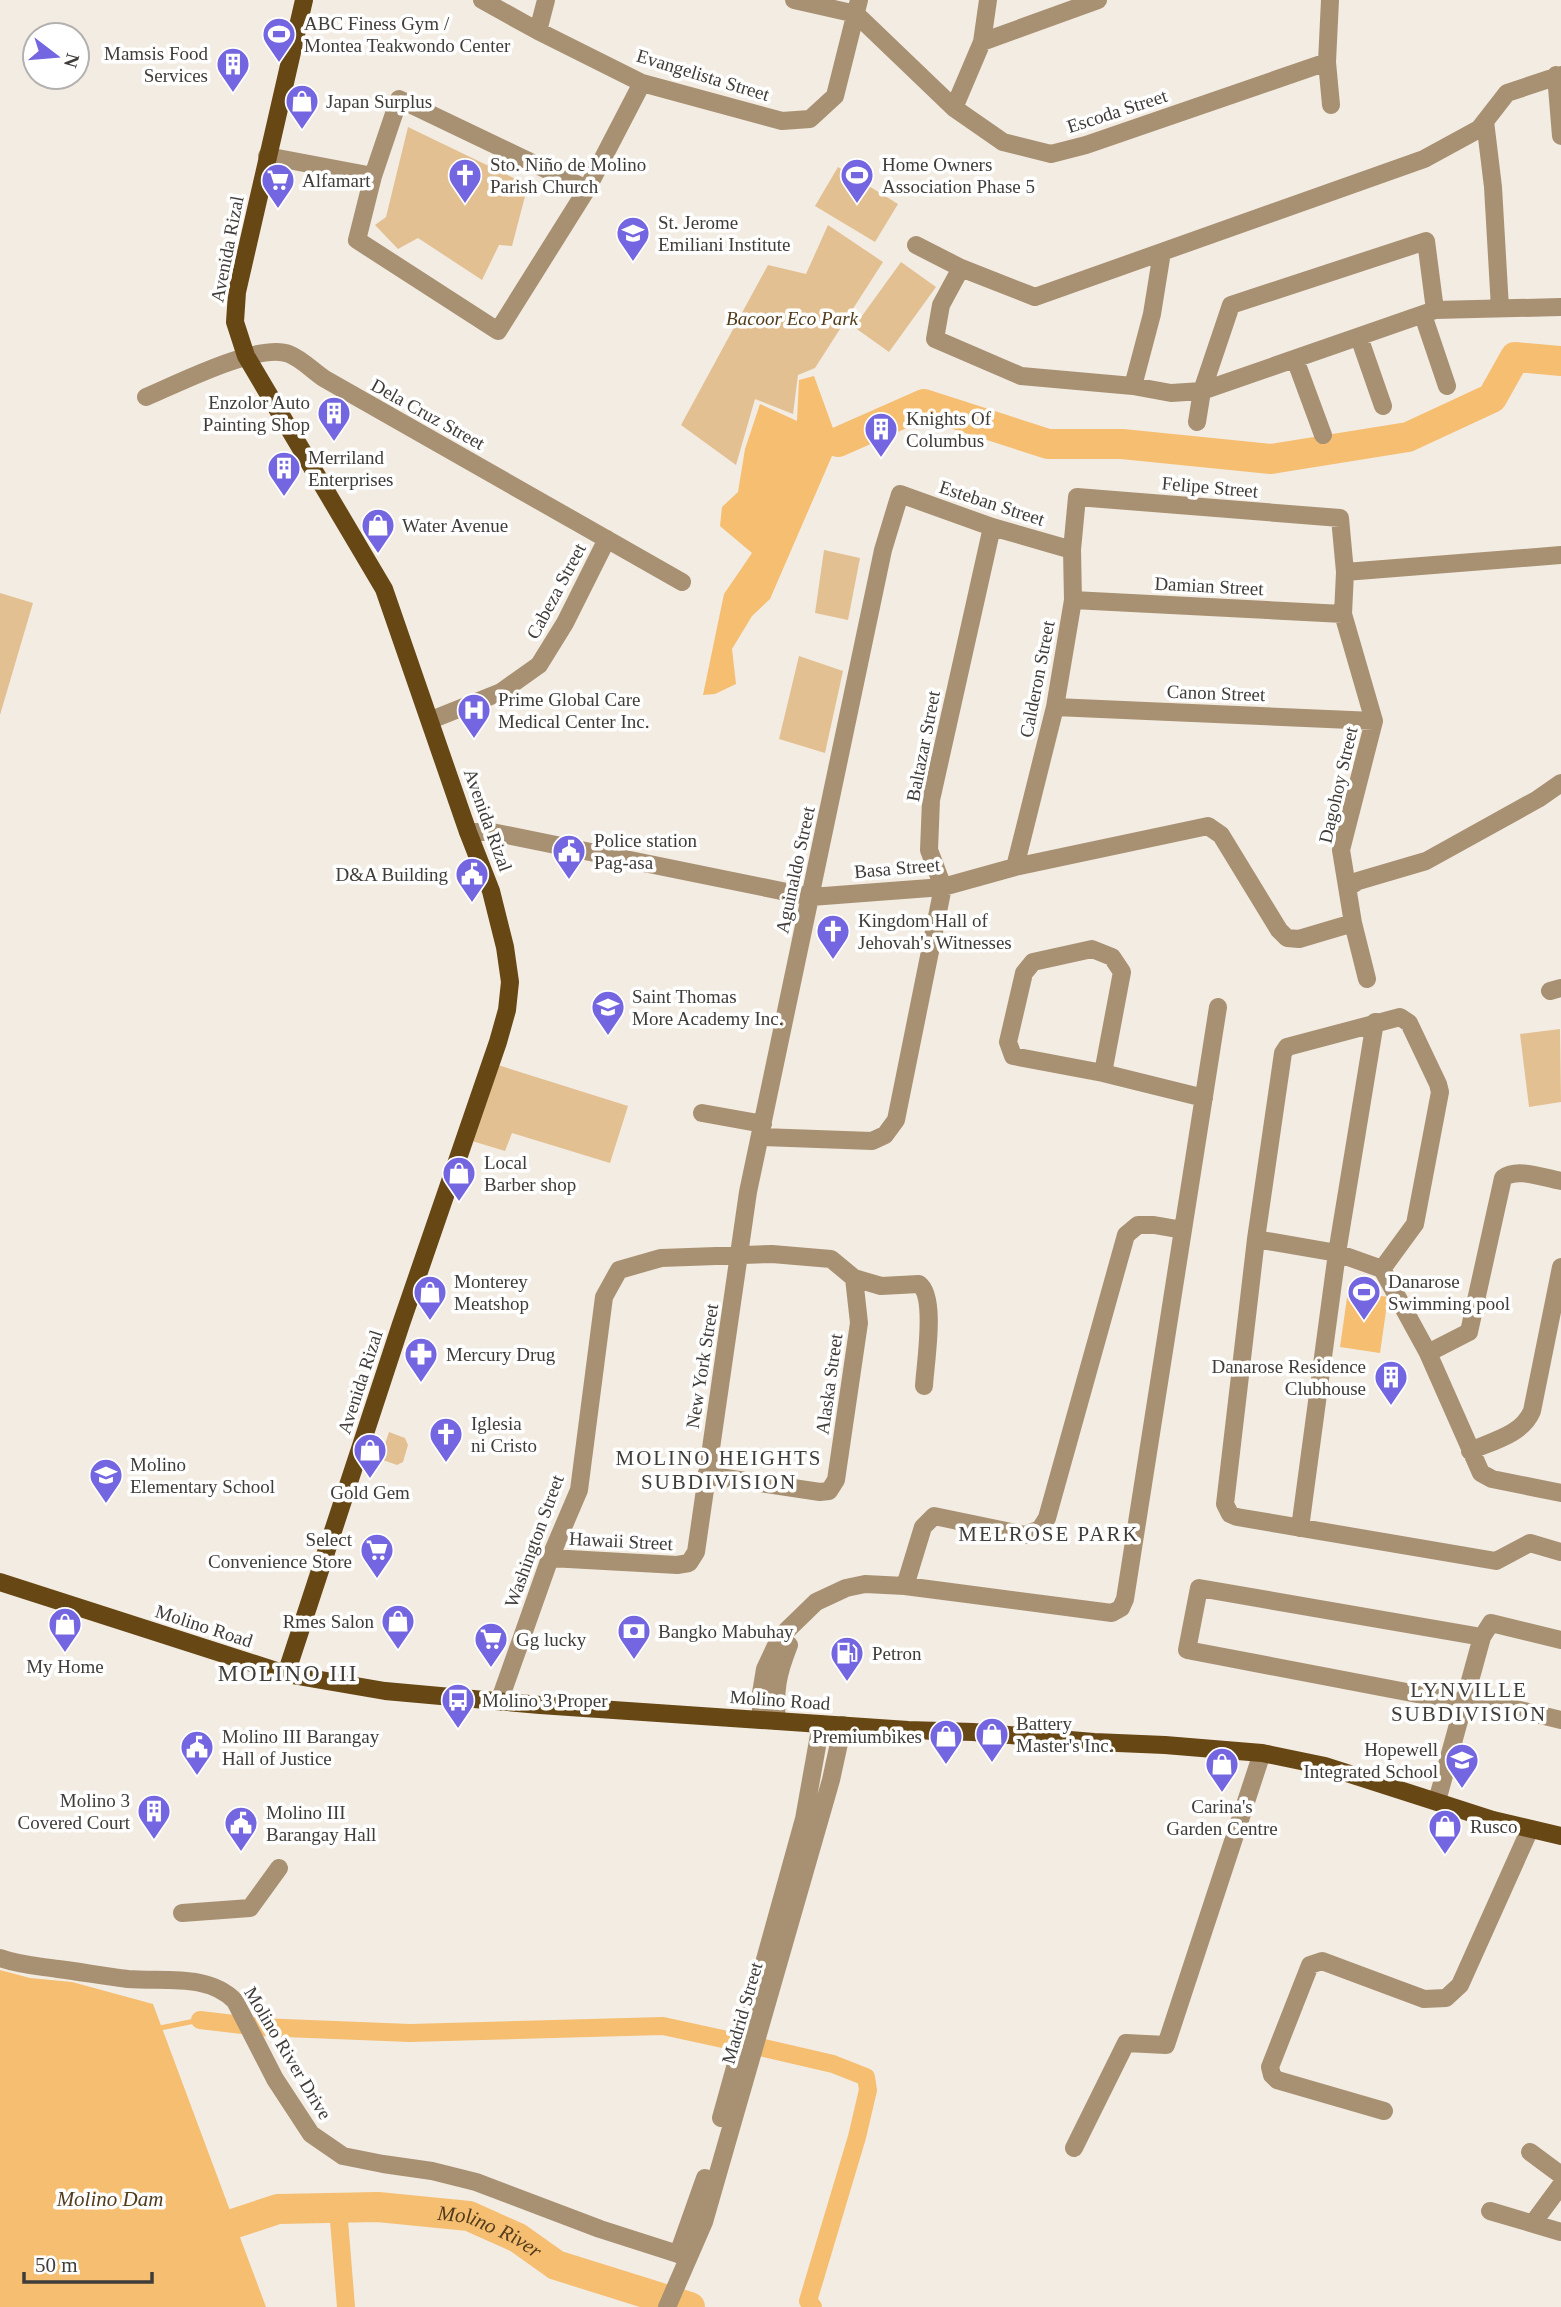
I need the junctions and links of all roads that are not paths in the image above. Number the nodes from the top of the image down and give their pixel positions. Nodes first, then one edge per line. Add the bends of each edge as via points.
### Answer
1 (304, 0) edge
2 (482, 0) edge
3 (545, 0) edge
4 (794, 0) edge
5 (988, 0) edge
6 (1098, 0) edge
7 (1330, 0) edge
8 (858, 7) edge
9 (538, 31) junction
10 (982, 42) junction
11 (1327, 62) junction
12 (1558, 75) edge
13 (642, 83) junction
14 (1331, 105) dead end
15 (954, 108) junction
16 (1485, 121) junction
17 (1561, 136) edge
18 (267, 156) junction
19 (373, 176) junction
20 (587, 189) junction
21 (916, 245) dead end
22 (1162, 252) junction
23 (961, 268) junction
24 (1561, 307) edge
25 (1500, 308) junction
26 (1429, 312) junction
27 (1359, 337) junction
28 (246, 356) junction
29 (1295, 359) junction
30 (1133, 386) junction
31 (1447, 386) dead end
32 (1202, 391) junction
33 (146, 397) dead end
34 (1383, 406) dead end
35 (1197, 422) dead end
36 (1323, 435) dead end
37 (900, 494) joint
38 (1077, 497) joint
39 (1340, 518) joint
40 (992, 527) junction
41 (607, 539) junction
42 (1072, 550) junction
43 (1561, 555) edge
44 (1345, 572) junction
45 (681, 582) dead end
46 (1073, 600) junction
47 (1343, 614) junction
48 (1055, 707) junction
49 (431, 720) junction
50 (1374, 721) junction
51 (1561, 783) edge
52 (468, 832) junction
53 (1016, 867) junction
54 (1346, 883) junction
55 (943, 887) junction
56 (811, 897) junction
57 (1353, 923) junction
58 (1367, 979) dead end
59 (1218, 1007) dead end
60 (1375, 1022) junction
61 (1103, 1073) junction
62 (1204, 1098) junction
63 (702, 1113) dead end
64 (761, 1130) junction
65 (1561, 1181) edge
66 (1183, 1230) junction
67 (1256, 1239) junction
68 (1337, 1253) junction
69 (740, 1256) junction
70 (1561, 1267) edge
71 (1382, 1269) junction
72 (854, 1278) junction
73 (1428, 1353) junction
74 (924, 1386) dead end
75 (1469, 1451) junction
76 (706, 1475) junction
77 (1561, 1493) edge
78 (1300, 1528) junction
79 (1561, 1552) edge
80 (550, 1558) junction
81 (689, 1563) joint
82 (0, 1582) edge
83 (905, 1586) junction
84 (1482, 1637) junction
85 (1561, 1640) edge
86 (286, 1674) junction
87 (1465, 1700) junction
88 (499, 1702) junction
89 (769, 1720) junction
90 (1561, 1720) edge
91 (821, 1724) junction
92 (844, 1726) junction
93 (1262, 1753) junction
94 (1437, 1801) junction
95 (811, 1821) junction
96 (1530, 1829) junction
97 (1561, 1836) edge
98 (279, 1868) dead end
99 (182, 1913) dead end
100 (0, 1958) edge
101 (1384, 2111) dead end
102 (1074, 2148) dead end
103 (1530, 2152) dead end
104 (1561, 2175) edge
105 (1561, 2185) edge
106 (1490, 2211) dead end
107 (1533, 2223) junction
108 (1561, 2232) edge
109 (681, 2261) junction
110 (656, 2307) edge
111 (667, 2307) edge

1 - 18 main road, Avenida Rizal
2 - 9 street, Evangelista Street
3 - 9 street
4 - 8 street
5 - 10 street
6 - 10 street
7 - 11 street
8 - 13 street, Evangelista Street via 835,96 810,119 782,121
8 - 15 street, Escoda Street
9 - 13 street, Evangelista Street
10 - 15 street
11 - 14 street
11 - 15 street, Escoda Street via 1051,154 1003,142
12 - 16 street via 1507,93
12 - 17 street
13 - 20 street
16 - 22 street via 1479,129 1424,159
16 - 25 street
18 - 19 street
18 - 28 main road, Avenida Rizal via 237,292 235,322
19 - 20 street via 399,99
19 - 20 street via 357,240 498,331
21 - 23 street
22 - 23 street via 1035,297
22 - 30 street
23 - 30 street via 941,305 935,339 1021,376
24 - 25 street
25 - 26 street
26 - 27 street
26 - 31 street
26 - 32 street via 1426,241 1231,306
27 - 29 street
27 - 34 street
28 - 33 street, Dela Cruz Street
28 - 41 street, Dela Cruz Street via 272,351 290,355
28 - 49 main road, Avenida Rizal via 384,589
29 - 32 street
29 - 36 street
30 - 32 street via 1171,393
32 - 35 street
37 - 40 street, Esteban Street
37 - 56 street, Aguinaldo Street via 883,550
38 - 39 street, Felipe Street
38 - 42 street, Calderon Street
39 - 44 street, Dagohoy Street
40 - 42 street, Esteban Street
40 - 55 street, Baltazar Street via 931,800 929,850
41 - 45 street, Dela Cruz Street
41 - 49 street, Cabeza Street via 539,665 501,692
42 - 46 street, Calderon Street
43 - 44 street
44 - 47 street, Dagohoy Street
46 - 47 street, Damian Street
46 - 48 street, Calderon Street
47 - 50 street, Dagohoy Street
48 - 50 street, Canon Street
48 - 53 street, Calderon Street
49 - 52 main road, Avenida Rizal
50 - 54 street, Dagohoy Street via 1341,850
51 - 54 street via 1435,856
52 - 56 street, Basa Street via 492,832
52 - 86 main road, Avenida Rizal via 491,891 505,947 510,982 507,1010
53 - 55 street, Basa Street
53 - 57 street, Basa Street via 1208,826 1221,835 1287,938 1299,939
54 - 57 street, Dagohoy Street
55 - 56 street, Basa Street
55 - 64 street via 896,1119 885,1135 872,1141
56 - 64 street, Aguinaldo Street
57 - 58 street, Dagohoy Street
59 - 62 street
60 - 67 street via 1284,1049
60 - 68 street
60 - 71 street via 1394,1017 1409,1023 1440,1092 1415,1224
61 - 61 street via 1122,972 1112,957 1092,948 1033,962 1024,973 1008,1042 1013,1056
61 - 62 street
62 - 66 street
63 - 64 street
64 - 69 street, Aguinaldo Street
65 - 73 street via 1515,1172 1503,1178 1469,1332
66 - 83 street via 1138,1225 1126,1235 1047,1518 1040,1529 1025,1535 934,1516 923,1527
66 - 83 street via 1121,1608 1112,1613
67 - 68 street
67 - 78 street via 1225,1504 1233,1516
68 - 71 street
68 - 78 street
69 - 72 street via 831,1259
69 - 76 street, New York Street
69 - 80 street, Washington Street via 661,1258 619,1270 604,1297 579,1490
70 - 75 street via 1528,1419 1515,1431
71 - 73 street
72 - 74 street via 881,1286 923,1287 929,1306
72 - 76 street, Alaska Street via 859,1323 836,1480 830,1491
73 - 75 street
75 - 77 street via 1486,1478
76 - 81 street, New York Street via 696,1552
78 - 79 street via 1496,1561 1530,1543
80 - 81 street, Hawaii Street
80 - 88 street, Washington Street
82 - 86 main road, Molino Road
83 - 89 street via 846,1588 803,1613 780,1637 765,1669 761,1693
84 - 85 street via 1492,1623
84 - 87 street
84 - 87 street via 1199,1588 1187,1650
86 - 88 main road, Molino Road via 385,1691
87 - 90 street
87 - 94 street
88 - 89 main road, Molino Road
89 - 91 main road, Molino Road
91 - 92 main road, Molino Road
91 - 95 street, Madrid Street
92 - 93 main road, Molino Road
92 - 95 street, Madrid Street
93 - 94 main road, Molino Road via 1325,1766
93 - 102 street via 1166,2045 1126,2043
94 - 96 main road, Molino Road
95 - 109 street, Madrid Street
96 - 97 main road, Molino Road
96 - 101 street via 1460,1984 1446,1998 1424,1998 1322,1961 1310,1965 1270,2067 1272,2075
98 - 99 street via 250,1908
100 - 109 street, Molino River Drive via 18,1965 126,1979 184,1981 225,1990 311,2134 343,2156 476,2182
103 - 104 street
105 - 107 street
106 - 107 street
107 - 108 street
109 - 110 street, Madrid Street
109 - 111 street, Madrid Street

